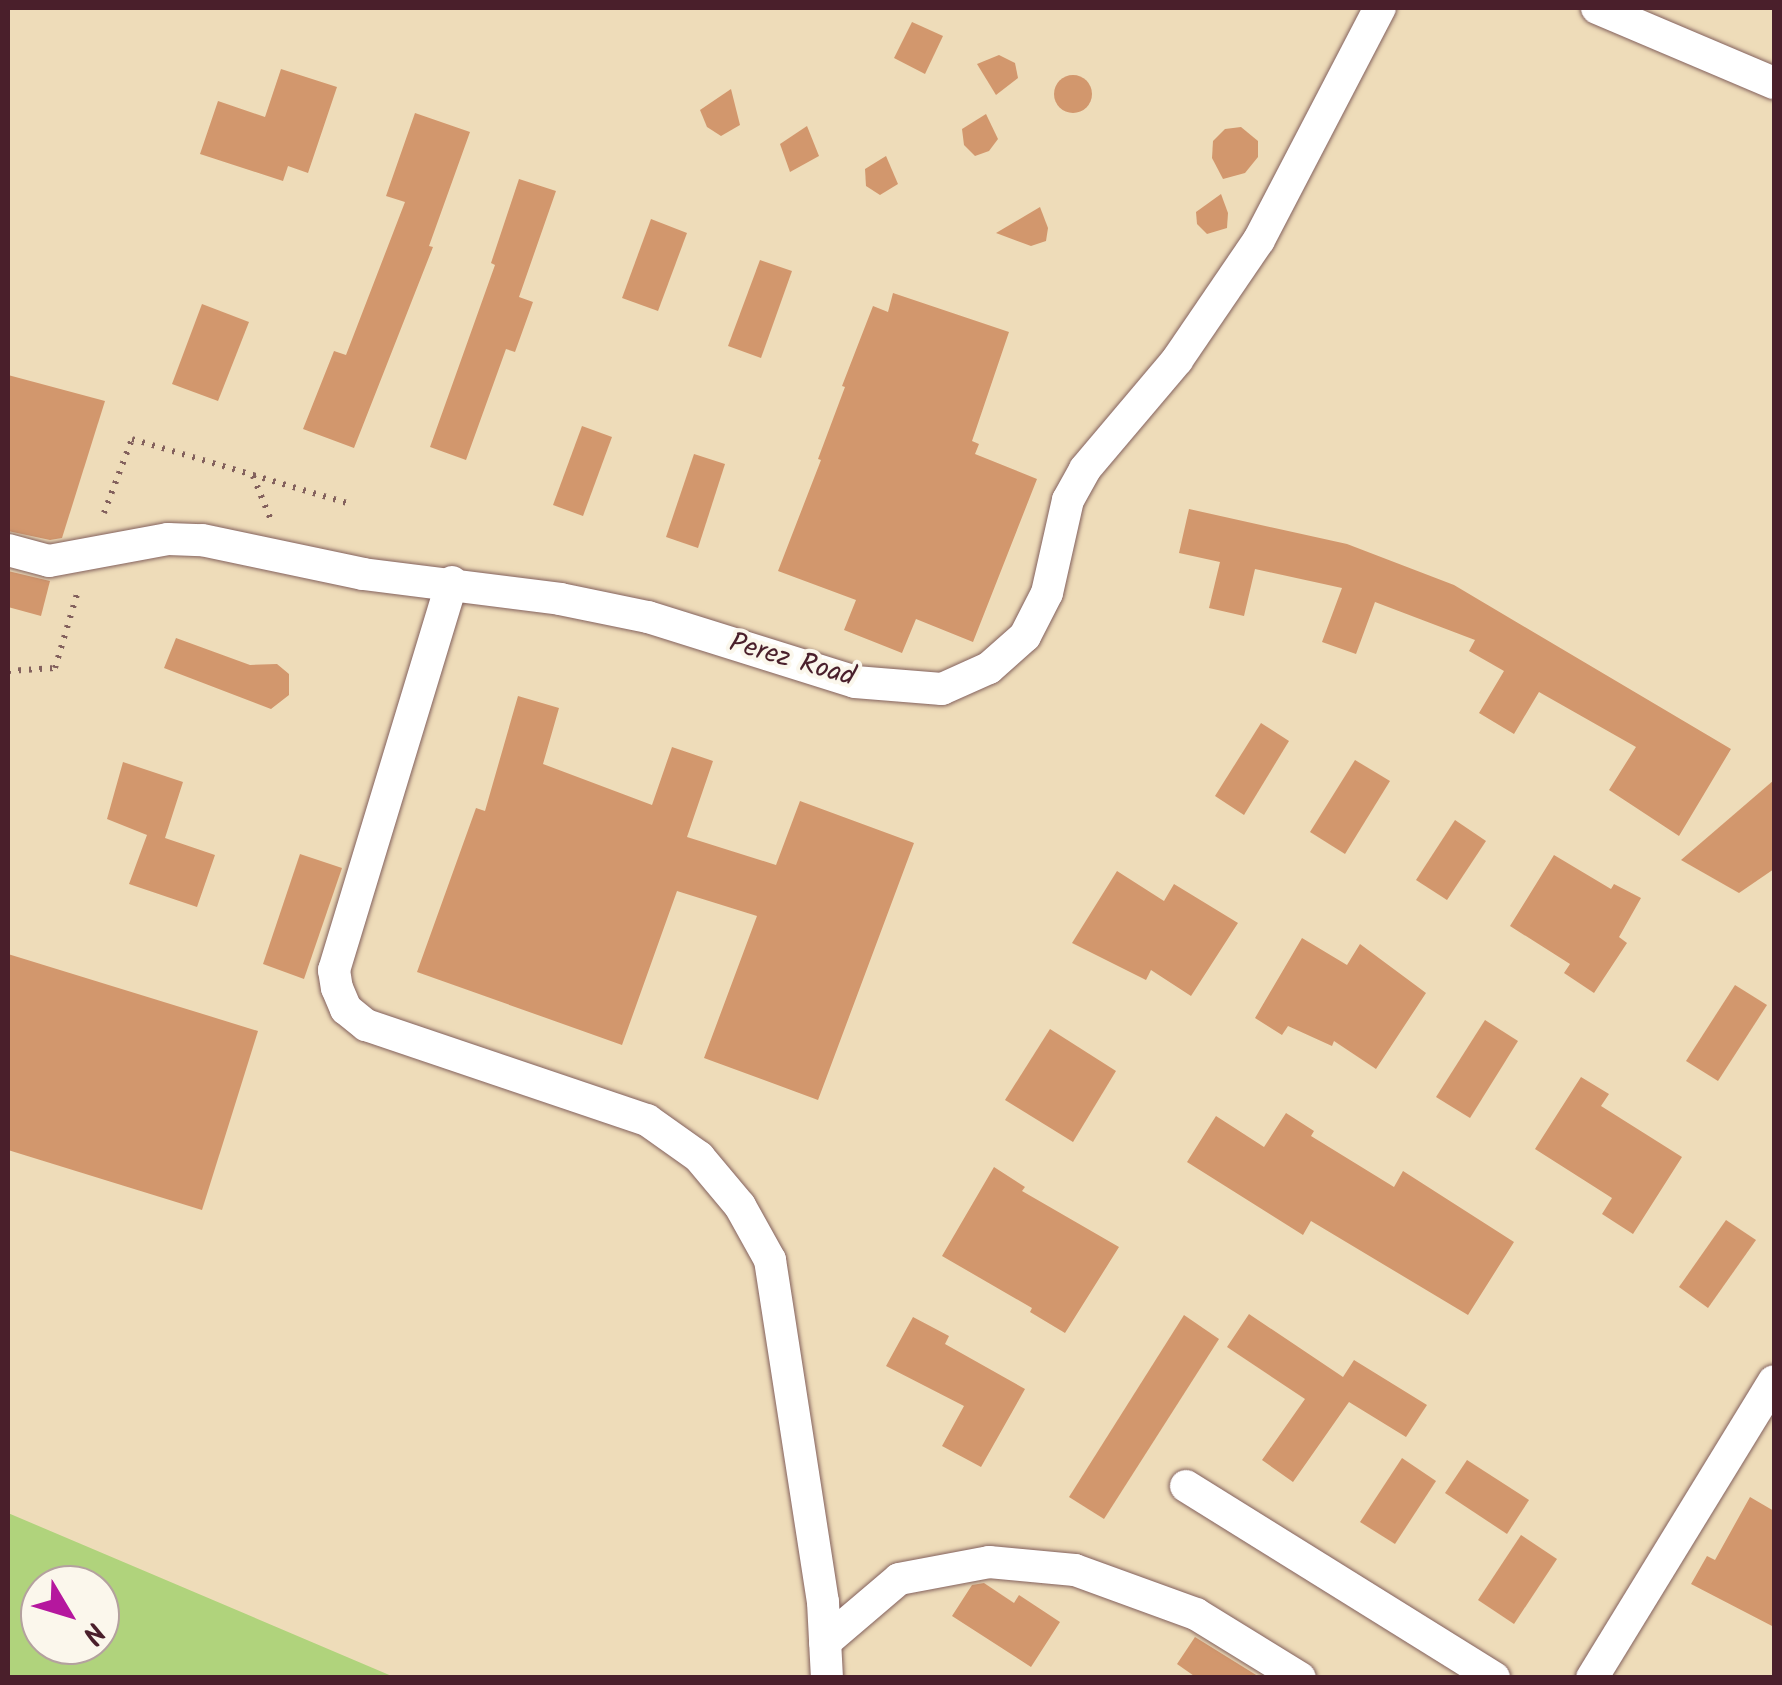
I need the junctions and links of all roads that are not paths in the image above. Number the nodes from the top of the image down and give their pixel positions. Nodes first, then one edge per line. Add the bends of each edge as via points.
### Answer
1 (1380, 8) edge
2 (1597, 8) edge
3 (1774, 83) edge
4 (8, 550) edge
5 (452, 582) junction
6 (1774, 1381) edge
7 (1186, 1486) dead end
8 (826, 1642) junction
9 (827, 1678) edge
10 (1300, 1678) edge
11 (1494, 1678) edge
12 (1592, 1678) edge

1 - 5 street, Perez Road via 1259,240 1177,360 1084,469 1068,500 1047,594 1025,636 990,668 942,689 854,682 648,617
2 - 3 street
4 - 5 street, Perez Road via 49,561 168,539 202,540 362,574
5 - 8 street via 334,970 336,988 346,1009 366,1025 647,1120 699,1158 740,1206 770,1260
6 - 12 street
7 - 11 street
8 - 9 street
8 - 10 street via 899,1578 989,1562 1075,1570 1196,1614

